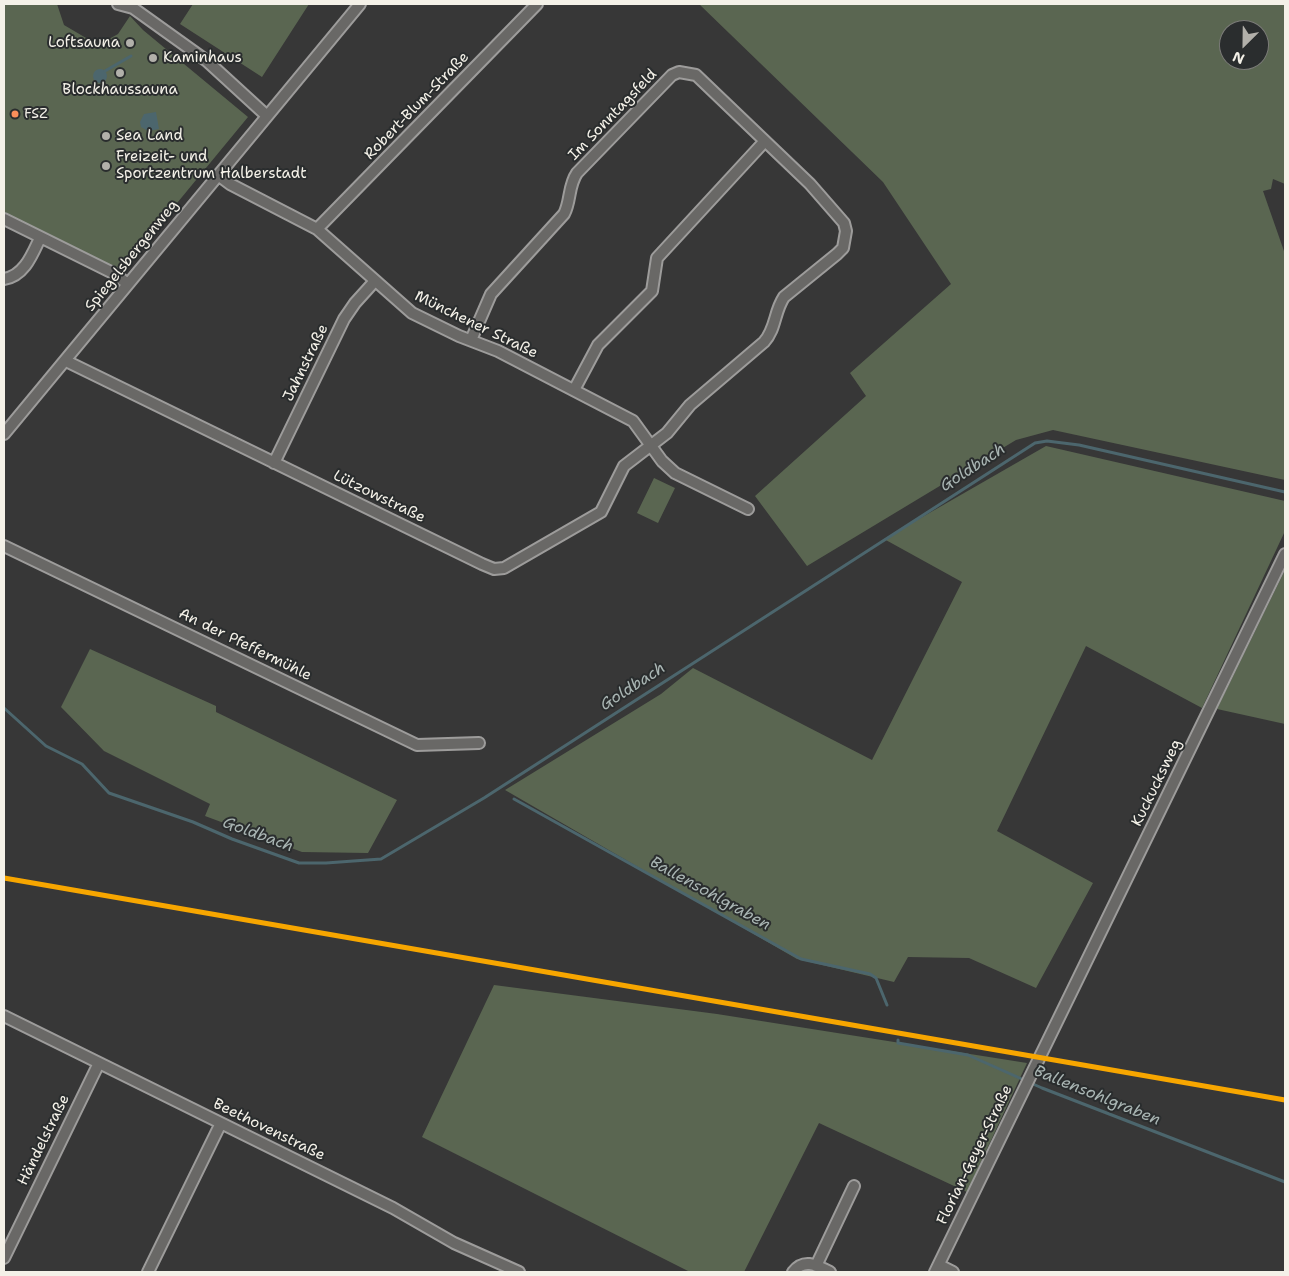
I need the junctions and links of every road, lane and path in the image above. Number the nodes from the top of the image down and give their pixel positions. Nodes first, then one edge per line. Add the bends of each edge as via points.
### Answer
1 (121, 4) edge
2 (360, 4) edge
3 (537, 4) edge
4 (267, 116) junction
5 (764, 141) junction
6 (218, 175) junction
7 (4, 219) edge
8 (317, 229) junction
9 (40, 238) junction
10 (4, 279) edge
11 (374, 282) junction
12 (128, 284) junction
13 (471, 340) junction
14 (66, 361) junction
15 (574, 390) junction
16 (4, 434) edge
17 (650, 446) junction
18 (274, 463) junction
19 (748, 509) dead end
20 (4, 546) edge
21 (1285, 554) edge
22 (478, 743) dead end
23 (4, 1016) edge
24 (1056, 1025) joint
25 (99, 1063) junction
26 (221, 1123) junction
27 (854, 1186) dead end
28 (4, 1258) edge
29 (816, 1266) junction
30 (499, 1268) edge
31 (937, 1269) edge
32 (148, 1272) edge
33 (519, 1272) edge
34 (793, 1272) edge
35 (830, 1272) edge
36 (953, 1272) edge

1 - 4 street via 133,8 207,60
2 - 4 street, Spiegelsbergenweg
3 - 8 street, Robert-Blum-Straße
4 - 6 street, Spiegelsbergenweg
5 - 13 street, Im Sonntagsfeld via 696,75 679,72 672,75 573,179 568,208 491,294
5 - 15 street via 656,258 652,291 598,346
5 - 17 street, Im Sonntagsfeld via 810,184 844,223 843,248 784,297 775,314 770,335 764,342 690,405 667,433
6 - 8 street, Münchener Straße
6 - 12 street, Spiegelsbergenweg
7 - 9 street
8 - 11 street, Münchener Straße
9 - 10 street via 19,273
9 - 12 street via 113,273
11 - 13 street, Münchener Straße via 412,313
11 - 18 street, Jahnstraße via 344,319
12 - 14 street, Spiegelsbergenweg
13 - 15 street, Münchener Straße
14 - 16 street, Spiegelsbergenweg
14 - 18 street, Lützowstraße
15 - 17 street, Münchener Straße via 633,421
17 - 18 street, Lützowstraße via 624,466 601,512 504,568 494,569
17 - 19 street, Münchener Straße via 675,473
20 - 22 street, An der Pfeffermühle via 417,745
21 - 24 street, Kuckucksweg
23 - 25 street, Beethovenstraße
24 - 31 street, Florian-Geyer-Straße
25 - 26 street, Beethovenstraße
25 - 28 street, Händelstraße
26 - 30 street, Beethovenstraße via 393,1208
26 - 32 street
27 - 29 street
29 - 34 street via 802,1264
29 - 35 street
30 - 33 street, Beethovenstraße
31 - 36 street

